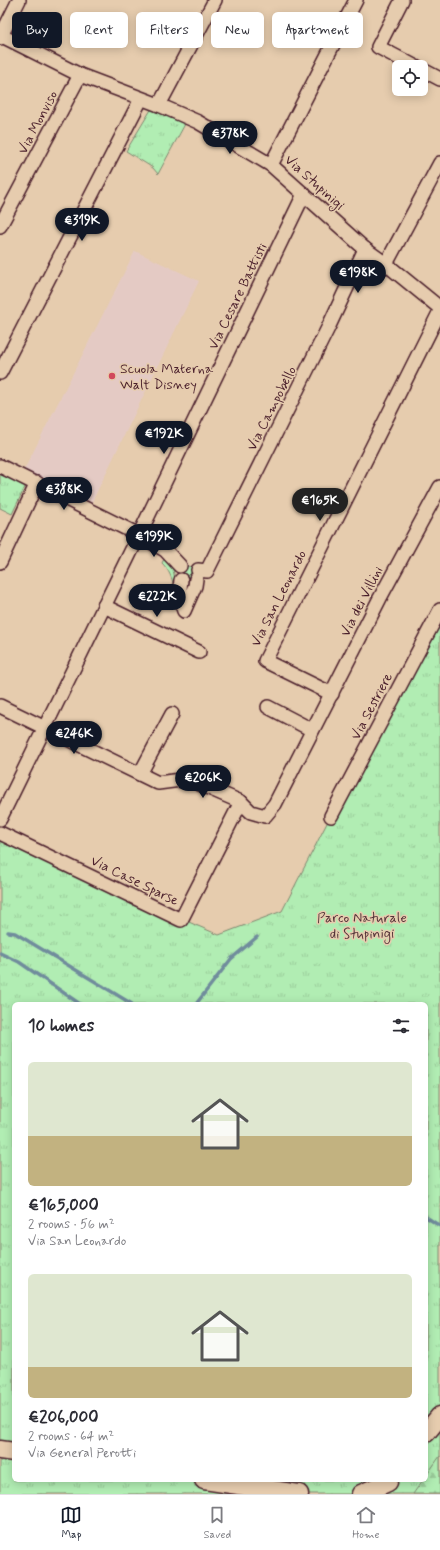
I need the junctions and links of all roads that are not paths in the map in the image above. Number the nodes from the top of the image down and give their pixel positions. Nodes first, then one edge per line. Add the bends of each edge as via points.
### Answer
1 (19, 0) edge
2 (215, 0) edge
3 (356, 0) edge
4 (402, 0) edge
5 (0, 36) edge
6 (402, 60) edge
7 (428, 73) edge
8 (80, 75) junction
9 (440, 79) edge
10 (141, 99) junction
11 (159, 105) junction
12 (440, 163) edge
13 (271, 165) junction
14 (304, 194) junction
15 (0, 226) edge
16 (365, 249) junction
17 (386, 264) junction
18 (440, 309) edge
19 (0, 373) edge
20 (0, 466) edge
21 (37, 483) junction
22 (440, 487) edge
23 (139, 535) junction
24 (0, 562) edge
25 (191, 570) junction
26 (104, 606) junction
27 (440, 610) edge
28 (199, 652) dead end
29 (332, 694) junction
30 (0, 706) edge
31 (268, 706) dead end
32 (172, 714) dead end
33 (44, 727) junction
34 (312, 730) junction
35 (140, 774) junction
36 (241, 802) junction
37 (331, 816) dead end
38 (0, 819) edge
39 (0, 833) edge
40 (440, 1416) edge
41 (428, 1431) edge
42 (0, 1450) edge
43 (12, 1452) edge
44 (217, 1482) edge
45 (385, 1485) edge
46 (298, 1494) edge
47 (361, 1494) edge

1 - 5 street
2 - 11 street
3 - 13 street
4 - 6 street via 378,48
5 - 8 street, Via Stupinigi
7 - 9 street
8 - 10 street, Via Stupinigi
8 - 15 street, Via Monviso
10 - 11 street, Via Stupinigi
10 - 19 street
11 - 13 street, Via Stupinigi via 198,122
12 - 17 street
13 - 14 street, Via Stupinigi
14 - 16 street, Via Stupinigi
14 - 23 street, Via Cesare Battisti
16 - 17 street, Via Stupinigi
16 - 25 street, Via Campobello via 207,572
17 - 18 street, Via Stupinigi
18 - 29 street, Via San Leonardo via 264,661
20 - 21 street
21 - 23 street
21 - 24 street
22 - 29 street, Via dei Villini
23 - 25 street via 165,550
23 - 26 street, Via Cesare Battisti
25 - 25 street via 178,575 181,580 179,596 184,611 195,586
26 - 28 street
26 - 33 street, Via Cesare Battisti
27 - 37 street, Via Sestriere
29 - 34 street, Via dei Villini
30 - 33 street
31 - 34 street
32 - 35 street
33 - 35 street
33 - 38 street, Via Cesare Battisti
34 - 36 street, Via dei Villini via 275,804 265,816 251,812
35 - 36 street via 158,783 188,778
36 - 39 street, Via Case Sparse via 181,920
40 - 41 main road
42 - 43 main road
44 - 46 main road
45 - 47 main road

